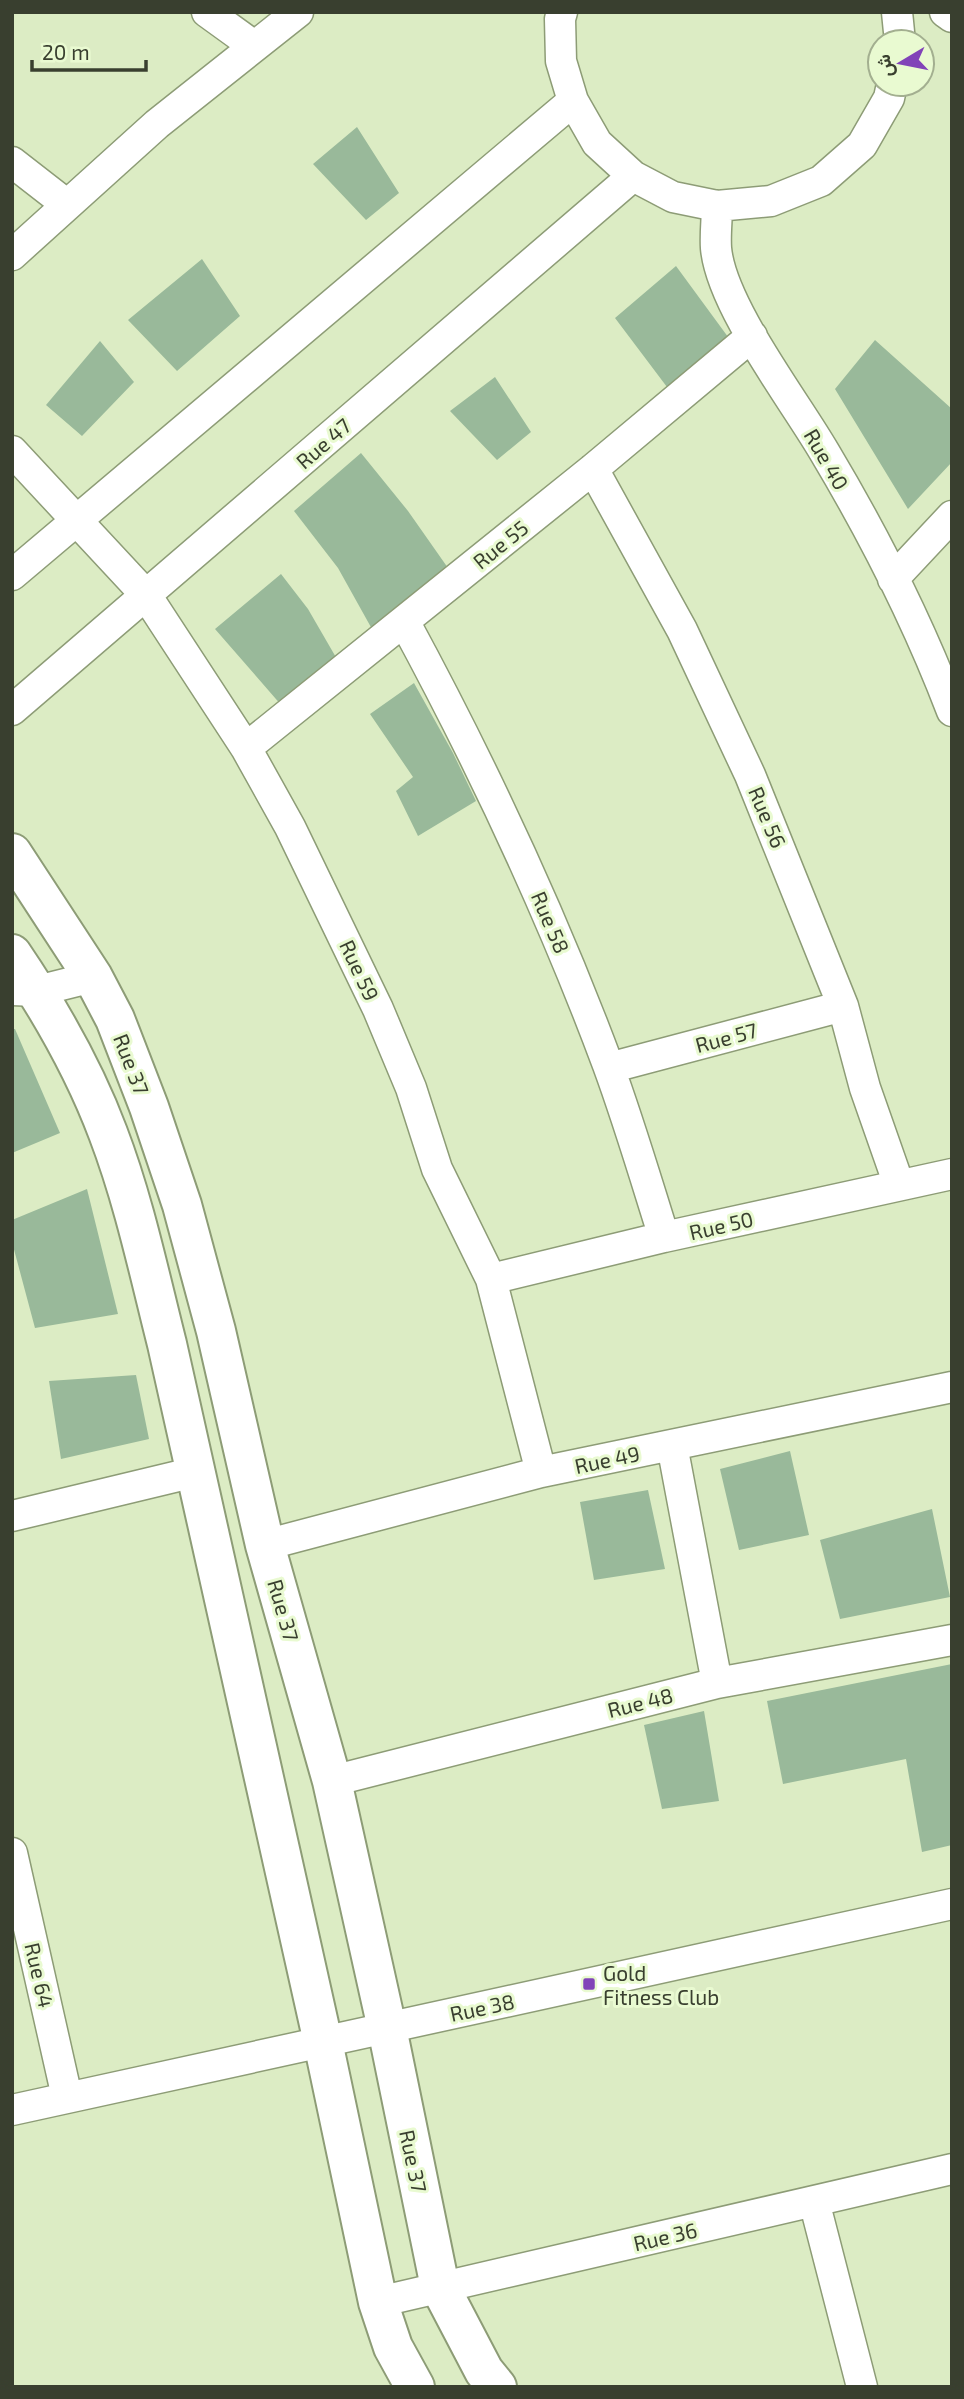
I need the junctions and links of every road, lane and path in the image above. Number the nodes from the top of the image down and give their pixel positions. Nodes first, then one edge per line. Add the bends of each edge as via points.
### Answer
1 (208, 12) edge
2 (298, 12) edge
3 (945, 12) edge
4 (552, 14) edge
5 (952, 17) edge
6 (254, 46) junction
7 (889, 98) edge
8 (573, 102) junction
9 (12, 162) edge
10 (633, 176) junction
11 (66, 204) junction
12 (717, 206) junction
13 (12, 255) edge
14 (752, 336) junction
15 (12, 451) edge
16 (593, 469) junction
17 (952, 516) edge
18 (76, 519) junction
19 (12, 575) edge
20 (893, 579) junction
21 (146, 595) junction
22 (404, 621) junction
23 (12, 710) edge
24 (952, 711) edge
25 (246, 748) junction
26 (12, 853) edge
27 (12, 954) edge
28 (93, 977) junction
29 (25, 990) edge
30 (843, 1006) junction
31 (609, 1068) junction
32 (952, 1174) edge
33 (900, 1185) junction
34 (664, 1237) junction
35 (491, 1279) junction
36 (952, 1387) edge
37 (672, 1445) junction
38 (195, 1472) junction
39 (541, 1472) junction
40 (12, 1516) edge
41 (265, 1545) junction
42 (952, 1640) edge
43 (717, 1683) junction
44 (332, 1781) junction
45 (12, 1853) edge
46 (952, 1904) edge
47 (387, 2028) junction
48 (323, 2042) junction
49 (67, 2098) junction
50 (12, 2110) edge
51 (952, 2169) edge
52 (814, 2201) junction
53 (440, 2287) junction
54 (378, 2302) junction
55 (415, 2387) edge
56 (497, 2387) edge
57 (862, 2387) edge

1 - 6 street
2 - 6 street
3 - 5 street
4 - 8 street
6 - 11 street
7 - 12 street via 862,145 821,181 771,201
8 - 10 street via 597,143
8 - 18 street
9 - 11 street
10 - 12 street via 673,197
10 - 21 street, Rue 47
11 - 13 street
12 - 14 street, Rue 40 via 720,268
14 - 16 street, Rue 55
14 - 20 street, Rue 40 via 826,454
15 - 18 street, Rue 59
16 - 22 street, Rue 55
16 - 30 street, Rue 56 via 682,630 750,775
17 - 20 street
18 - 19 street
18 - 21 street, Rue 59
20 - 24 street, Rue 40
21 - 23 street, Rue 47
21 - 25 street, Rue 59
22 - 25 street, Rue 55
22 - 31 street, Rue 58 via 511,831
25 - 35 street, Rue 59 via 290,827 378,1009 437,1168
26 - 28 street, Rue 37
27 - 29 street
28 - 29 street
28 - 41 street, Rue 37 via 120,1032 182,1205
29 - 38 street via 68,1043 108,1132 142,1242
30 - 31 street, Rue 57
30 - 33 street, Rue 56 via 865,1088
31 - 34 street, Rue 58
32 - 33 street, Rue 50
33 - 34 street, Rue 50
34 - 35 street, Rue 50
35 - 39 street, Rue 59
36 - 37 street, Rue 49
37 - 39 street, Rue 49
37 - 43 street
38 - 40 street
38 - 48 street
39 - 41 street, Rue 49
41 - 44 street, Rue 37
42 - 43 street, Rue 48
43 - 44 street, Rue 48
44 - 47 street, Rue 37
45 - 49 street, Rue 64
46 - 47 street, Rue 38
47 - 48 street, Rue 38
47 - 53 street, Rue 37
48 - 49 street, Rue 38
48 - 54 street
49 - 50 street, Rue 38
51 - 52 street, Rue 36
52 - 53 street, Rue 36
52 - 57 street
53 - 54 street, Rue 36
53 - 56 street, Rue 37
54 - 55 street via 393,2347

